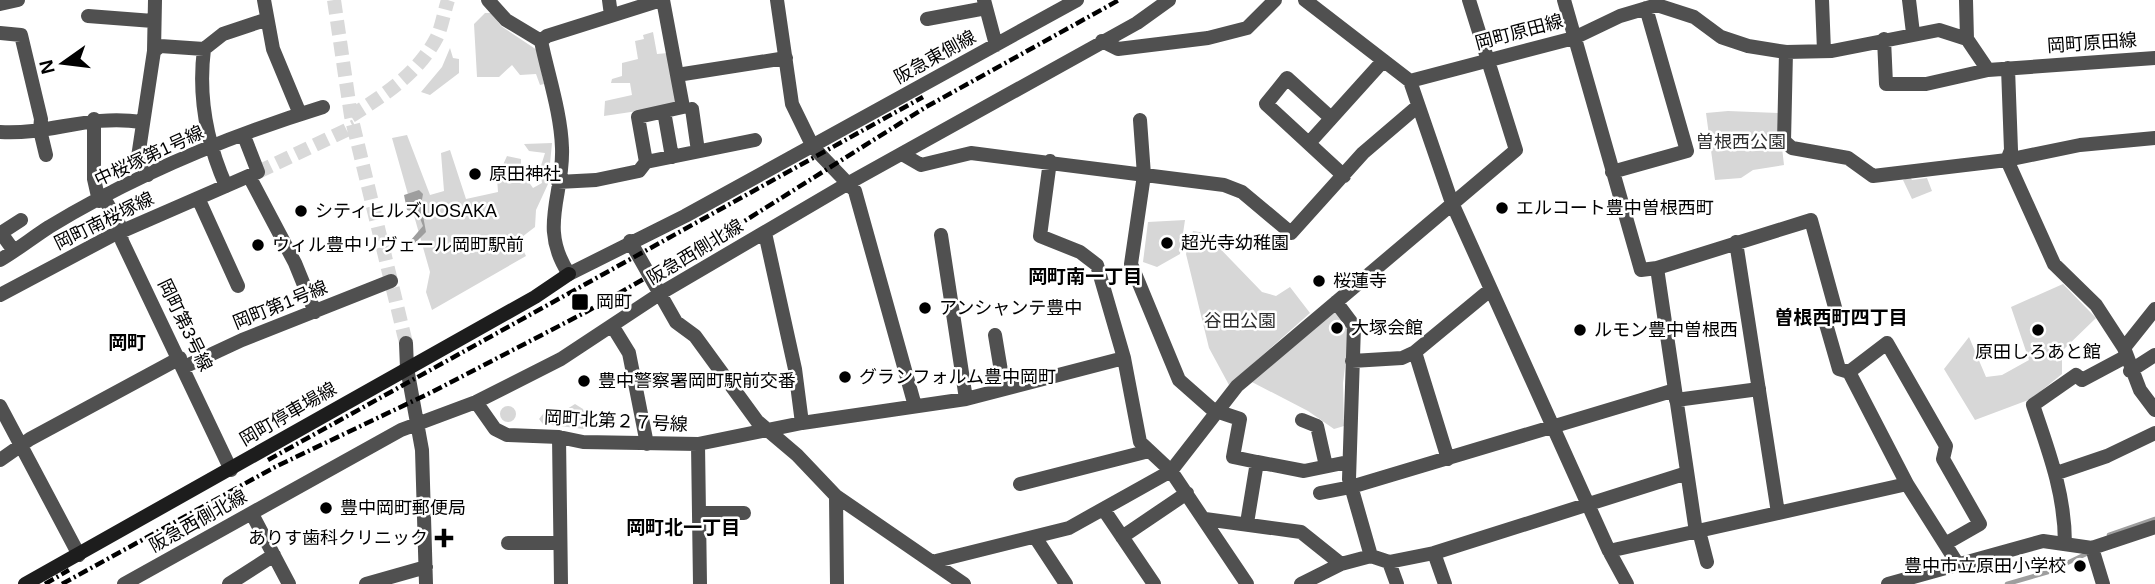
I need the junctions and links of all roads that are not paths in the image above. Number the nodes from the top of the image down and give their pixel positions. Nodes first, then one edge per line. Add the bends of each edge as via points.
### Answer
1 (18, 0) edge
2 (155, 0) edge
3 (264, 0) edge
4 (488, 0) edge
5 (609, 0) edge
6 (662, 0) edge
7 (777, 0) edge
8 (1077, 0) edge
9 (1169, 0) edge
10 (1275, 0) edge
11 (1305, 0) edge
12 (1469, 0) edge
13 (1564, 0) edge
14 (1822, 0) edge
15 (1909, 0) edge
16 (1966, 0) edge
17 (0, 4) edge
18 (985, 4) edge
19 (1653, 4) edge
20 (611, 15) junction
21 (88, 16) dead end
22 (927, 19) dead end
23 (265, 20) junction
24 (153, 21) junction
25 (0, 33) edge
26 (1913, 33) junction
27 (1574, 38) junction
28 (1884, 39) junction
29 (1967, 39) junction
30 (541, 41) junction
31 (1102, 41) junction
32 (996, 45) junction
33 (204, 49) junction
34 (154, 51) junction
35 (1824, 51) junction
36 (1786, 52) junction
37 (786, 58) junction
38 (2155, 58) edge
39 (1383, 61) junction
40 (1488, 61) junction
41 (2008, 68) junction
42 (1988, 70) junction
43 (677, 75) junction
44 (1410, 80) junction
45 (1418, 106) junction
46 (323, 107) dead end
47 (692, 109) dead end
48 (300, 114) junction
49 (665, 117) dead end
50 (1332, 118) junction
51 (94, 119) junction
52 (1140, 120) dead end
53 (142, 122) junction
54 (40, 130) junction
55 (0, 132) edge
56 (244, 136) junction
57 (2155, 138) edge
58 (755, 140) dead end
59 (1309, 143) junction
60 (813, 147) junction
61 (209, 148) junction
62 (698, 151) junction
63 (902, 154) junction
64 (46, 155) dead end
65 (672, 157) junction
66 (2007, 160) junction
67 (1050, 161) junction
68 (646, 162) junction
69 (1612, 172) junction
70 (254, 174) junction
71 (1144, 175) junction
72 (148, 176) junction
73 (1344, 176) junction
74 (558, 182) junction
75 (847, 184) junction
76 (226, 186) junction
77 (198, 198) junction
78 (102, 199) junction
79 (1452, 203) junction
80 (22, 220) dead end
81 (120, 232) junction
82 (765, 233) junction
83 (941, 235) dead end
84 (630, 241) junction
85 (1736, 242) junction
86 (14, 251) junction
87 (0, 260) edge
88 (1657, 268) junction
89 (569, 274) junction
90 (391, 281) dead end
91 (238, 286) dead end
92 (1490, 290) junction
93 (661, 293) junction
94 (0, 295) edge
95 (1336, 302) junction
96 (2155, 309) edge
97 (315, 312) junction
98 (613, 327) junction
99 (995, 334) dead end
100 (406, 343) tunnel mouth
101 (1415, 352) junction
102 (2125, 352) junction
103 (2155, 355) edge
104 (1124, 358) junction
105 (1352, 361) junction
106 (182, 362) junction
107 (407, 368) junction
108 (2130, 371) junction
109 (1849, 372) junction
110 (1004, 389) junction
111 (1759, 389) junction
112 (1676, 395) junction
113 (967, 399) junction
114 (476, 402) junction
115 (0, 406) edge
116 (915, 406) junction
117 (2155, 410) edge
118 (1218, 411) junction
119 (1302, 421) dead end
120 (417, 423) junction
121 (802, 423) junction
122 (1552, 426) junction
123 (769, 429) junction
124 (2155, 433) edge
125 (559, 437) junction
126 (648, 444) junction
127 (698, 444) junction
128 (21, 447) junction
129 (1149, 452) junction
130 (1448, 459) junction
131 (0, 460) edge
132 (1257, 462) junction
133 (1348, 462) junction
134 (1326, 467) junction
135 (231, 470) junction
136 (1171, 471) junction
137 (1686, 473) junction
138 (2057, 473) junction
139 (1020, 484) dead end
140 (1907, 484) junction
141 (1351, 487) junction
142 (1186, 493) junction
143 (1320, 493) dead end
144 (836, 496) junction
145 (1588, 506) junction
146 (1104, 510) junction
147 (699, 513) junction
148 (744, 513) dead end
149 (1778, 513) junction
150 (251, 514) junction
151 (1205, 520) junction
152 (1247, 523) junction
153 (2155, 527) edge
154 (1697, 532) junction
155 (1035, 537) junction
156 (1122, 537) junction
157 (508, 542) dead end
158 (560, 543) junction
159 (1945, 544) junction
160 (2065, 544) junction
161 (2092, 548) junction
162 (1609, 551) junction
163 (1434, 553) junction
164 (79, 555) junction
165 (274, 555) junction
166 (1371, 556) junction
167 (932, 562) junction
168 (1389, 562) junction
169 (1707, 562) dead end
170 (1957, 563) junction
171 (1340, 564) junction
172 (426, 567) junction
173 (1308, 583) edge
174 (25, 584) edge
175 (124, 584) edge
176 (229, 584) edge
177 (289, 584) edge
178 (366, 584) edge
179 (426, 584) edge
180 (561, 584) edge
181 (700, 584) edge
182 (836, 584) edge
183 (964, 584) edge
184 (1066, 584) edge
185 (1154, 584) edge
186 (1247, 584) edge
187 (1397, 584) edge
188 (1445, 584) edge
189 (1627, 584) edge
190 (1888, 584) edge
191 (2103, 584) edge

1 - 17 street
2 - 24 street
3 - 23 street
4 - 30 street via 506,20
5 - 20 street
6 - 20 street
6 - 43 street
7 - 37 street
8 - 32 street, 阪急東側線
9 - 31 street, 阪急西側北線
10 - 31 street via 1247,28 1208,38 1118,49
11 - 39 street
12 - 40 street
13 - 27 street
14 - 35 street
15 - 26 street
16 - 29 street
18 - 22 street
18 - 32 street
19 - 27 street, 岡町原田線
19 - 36 street via 1694,16 1721,37
19 - 69 street via 1687,151
20 - 30 street
21 - 24 street
23 - 33 street via 223,34
23 - 48 street
24 - 34 street
25 - 54 street via 21,35
26 - 28 street
26 - 29 street via 1939,30
27 - 40 street, 岡町原田線
27 - 69 street
28 - 35 street
28 - 42 street, 岡町原田線 via 1886,84 1926,83
29 - 42 street
30 - 74 street via 562,148
31 - 63 street, 阪急西側北線
32 - 60 street, 阪急東側線
33 - 34 street via 160,46
33 - 61 street via 200,76
34 - 53 street
35 - 36 street
36 - 66 street via 1784,141 1792,148 1849,158 1873,176
37 - 43 street
37 - 60 street via 792,104
38 - 41 street, 岡町原田線
39 - 44 street
39 - 50 street
40 - 44 street, 岡町原田線
40 - 79 street via 1516,150
41 - 42 street, 岡町原田線
41 - 66 street via 2011,150
43 - 68 street via 683,107 638,117
44 - 45 street
45 - 73 street via 1363,153
45 - 79 street
46 - 48 street, 中桜塚第1号線
47 - 62 street
48 - 56 street, 中桜塚第1号線
49 - 65 street
50 - 59 street
50 - 59 street via 1287,78 1266,104
51 - 53 street
51 - 54 street
51 - 78 street, 岡町第3号線 via 93,179
52 - 71 street
53 - 72 street via 138,157
54 - 55 street
54 - 64 street
56 - 61 street, 中桜塚第1号線
56 - 70 street
57 - 66 street via 2080,145
58 - 62 street
59 - 73 street
60 - 75 street
60 - 84 street, 阪急東側線
61 - 72 street, 中桜塚第1号線
61 - 76 street
62 - 65 street
63 - 67 street via 921,165 971,153
63 - 75 street, 阪急西側北線
65 - 68 street
66 - 102 street via 2054,264 2096,305
67 - 71 street
67 - 104 street via 1041,236 1080,252 1097,265
68 - 74 street via 639,171
69 - 88 street via 1641,270
70 - 76 street, 岡町南桜塚線
70 - 97 street
71 - 73 street via 1224,185 1242,192 1291,233
71 - 118 street via 1131,264 1179,380
72 - 78 street, 中桜塚第1号線
74 - 89 street via 554,232 557,256
75 - 82 street, 阪急西側北線
75 - 116 street via 855,191
76 - 77 street, 岡町南桜塚線
77 - 81 street, 岡町南桜塚線
77 - 91 street
78 - 81 street, 岡町第3号線
78 - 86 street, 中桜塚第1号線
79 - 92 street
79 - 95 street
80 - 86 street via 1,233
81 - 94 street, 岡町南桜塚線
81 - 106 street, 岡町第3号線
82 - 93 street, 阪急西側北線
82 - 121 street
83 - 113 street
84 - 89 street, 阪急東側線
84 - 93 street
85 - 88 street
85 - 109 street via 1811,220 1836,311 1826,324 1839,369
85 - 111 street
86 - 87 street, 中桜塚第1号線
88 - 112 street
89 - 107 main road, 岡町停車場線
90 - 97 street, 岡町第1号線
92 - 101 street
92 - 122 street
93 - 98 street, 阪急西側北線
93 - 123 street via 676,322 695,336 757,421
95 - 105 street via 1354,326
95 - 118 street via 1237,386
96 - 102 street
97 - 106 street, 岡町第1号線
98 - 114 street, 阪急西側北線
98 - 126 street via 629,353
99 - 110 street
100 - 107 street
101 - 105 street via 1402,358
101 - 130 street
102 - 108 street
102 - 138 street via 2082,380 2076,375 2033,405
103 - 108 street
104 - 110 street, 岡町北第２７号線
104 - 129 street via 1137,435
105 - 133 street
106 - 128 street, 岡町第1号線
106 - 135 street, 岡町第3号線
107 - 120 street
107 - 135 main road, 岡町停車場線
108 - 117 street
109 - 140 street
109 - 159 street via 1887,343 1946,446 1943,459 1980,524
110 - 113 street, 岡町北第２７号線
111 - 112 street
111 - 149 street
112 - 122 street
112 - 137 street
113 - 116 street, 岡町北第２７号線
114 - 120 street, 阪急西側北線
114 - 125 street, 岡町北第２７号線 via 495,429 507,435
115 - 128 street
116 - 121 street, 岡町北第２７号線
118 - 132 street via 1240,419 1233,457
118 - 136 street
119 - 134 street via 1317,426
120 - 150 street, 阪急西側北線
120 - 172 street
121 - 123 street, 岡町北第２７号線
122 - 130 street
122 - 145 street
123 - 127 street, 岡町北第２７号線
123 - 144 street
124 - 138 street
125 - 126 street, 岡町北第２７号線
125 - 158 street
126 - 127 street, 岡町北第２７号線
127 - 147 street
128 - 131 street, 岡町第1号線
128 - 164 street
129 - 136 street
129 - 139 street
130 - 141 street
132 - 134 street via 1304,471
132 - 152 street
133 - 134 street
133 - 141 street
135 - 164 main road, 岡町停車場線
136 - 142 street
136 - 146 street
137 - 145 street
137 - 154 street
138 - 160 street via 2065,510
140 - 149 street
140 - 159 street
141 - 143 street
141 - 166 street
142 - 151 street
142 - 156 street
144 - 167 street
144 - 182 street
145 - 162 street
145 - 163 street
146 - 155 street via 1069,528
146 - 156 street
147 - 148 street
147 - 181 street
149 - 154 street
150 - 165 street
150 - 175 street, 阪急西側北線
151 - 152 street
151 - 186 street
152 - 171 street via 1301,531
153 - 161 street
154 - 162 street
154 - 169 street
155 - 167 street
155 - 184 street
156 - 185 street
157 - 158 street
158 - 180 street
159 - 170 street
160 - 161 street
160 - 170 street via 2043,541
161 - 191 street
162 - 189 street
163 - 168 street
163 - 188 street
164 - 174 main road, 岡町停車場線
165 - 176 street
165 - 177 street
166 - 168 street
166 - 171 street
167 - 183 street
168 - 187 street
170 - 190 street
171 - 173 street
172 - 178 street
172 - 179 street

